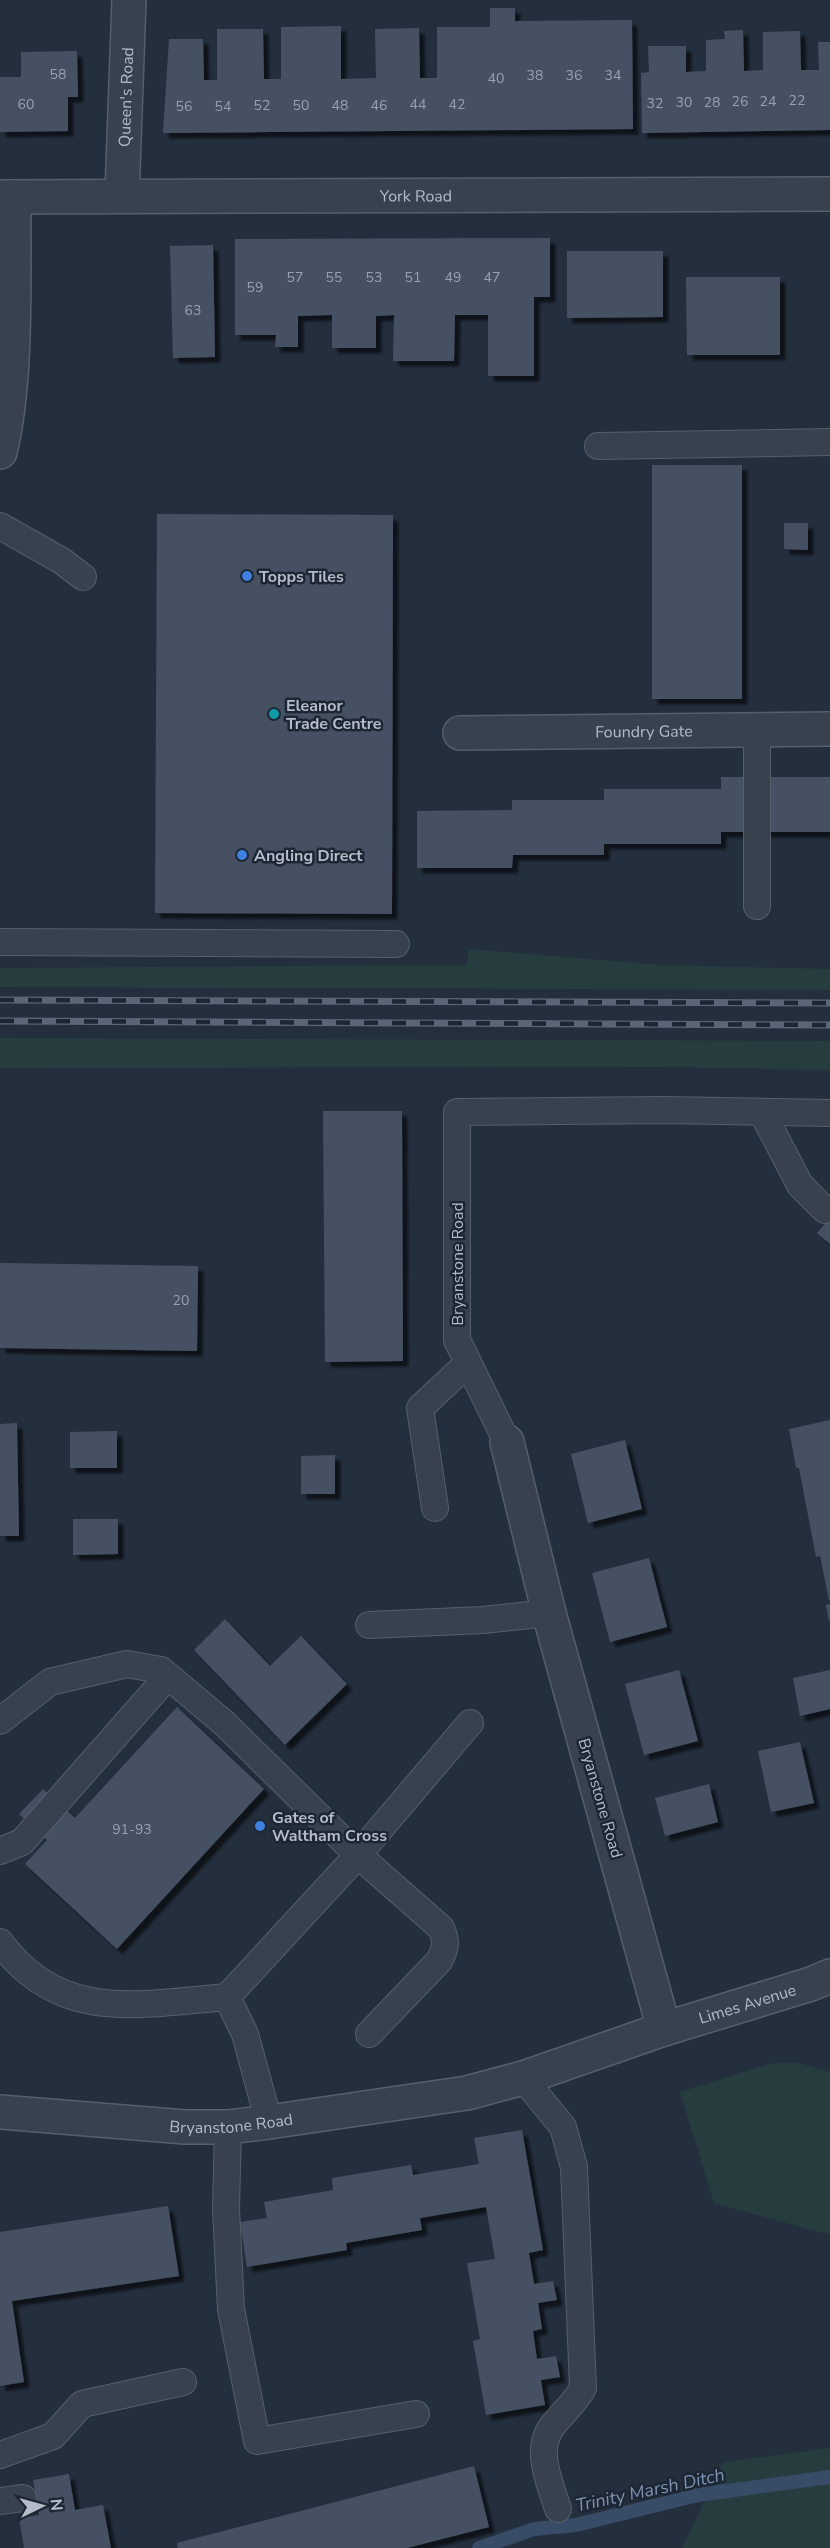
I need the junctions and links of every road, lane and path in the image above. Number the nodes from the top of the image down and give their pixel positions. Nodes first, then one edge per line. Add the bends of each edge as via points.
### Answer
1 (129, 0) edge
2 (830, 194) edge
3 (122, 195) junction
4 (7, 197) edge
5 (830, 442) edge
6 (598, 446) dead end
7 (0, 452) edge
8 (0, 526) edge
9 (83, 577) dead end
10 (830, 729) edge
11 (757, 730) junction
12 (460, 733) dead end
13 (757, 906) dead end
14 (0, 942) edge
15 (396, 945) dead end
16 (762, 1112) junction
17 (830, 1113) edge
18 (825, 1210) dead end
19 (468, 1363) junction
20 (507, 1442) joint
21 (435, 1508) dead end
22 (549, 1613) junction
23 (369, 1625) dead end
24 (168, 1676) junction
25 (0, 1721) edge
26 (470, 1723) dead end
27 (0, 1851) edge
28 (358, 1855) junction
29 (0, 1942) edge
30 (830, 1976) edge
31 (227, 1997) junction
32 (664, 2029) junction
33 (369, 2034) dead end
34 (523, 2078) junction
35 (0, 2112) edge
36 (268, 2122) junction
37 (228, 2127) junction
38 (183, 2382) dead end
39 (416, 2414) dead end
40 (0, 2455) edge
41 (558, 2510) dead end

1 - 3 street, Queen's Road
2 - 3 street, York Road
3 - 4 street, York Road
4 - 7 street via 11,356
5 - 6 lane
8 - 9 lane
10 - 11 street, Foundry Gate
11 - 12 street, Foundry Gate
11 - 13 lane
14 - 15 lane
16 - 17 lane
16 - 18 lane via 800,1185
16 - 19 lane, Bryanstone Road via 457,1113 457,1340
19 - 20 lane, Bryanstone Road
19 - 21 lane via 420,1408
20 - 22 street, Bryanstone Road
22 - 23 lane
22 - 32 street, Bryanstone Road
24 - 25 lane via 161,1670 127,1664 50,1682
24 - 27 lane via 22,1842
24 - 28 lane via 224,1722
26 - 28 lane
28 - 31 lane
28 - 33 lane via 441,1928 446,1938 439,1961
29 - 31 lane via 11,1957 58,1993 99,2004 141,2005
30 - 32 street, Limes Avenue
31 - 36 lane via 245,2034
32 - 34 street, Bryanstone Road
34 - 36 street, Bryanstone Road via 467,2093
34 - 41 lane via 563,2127 576,2191 583,2388 544,2440 546,2469
35 - 37 street, Bryanstone Road
36 - 37 street, Bryanstone Road
37 - 39 lane via 226,2209 231,2309 257,2441
38 - 40 lane via 82,2404 53,2436

